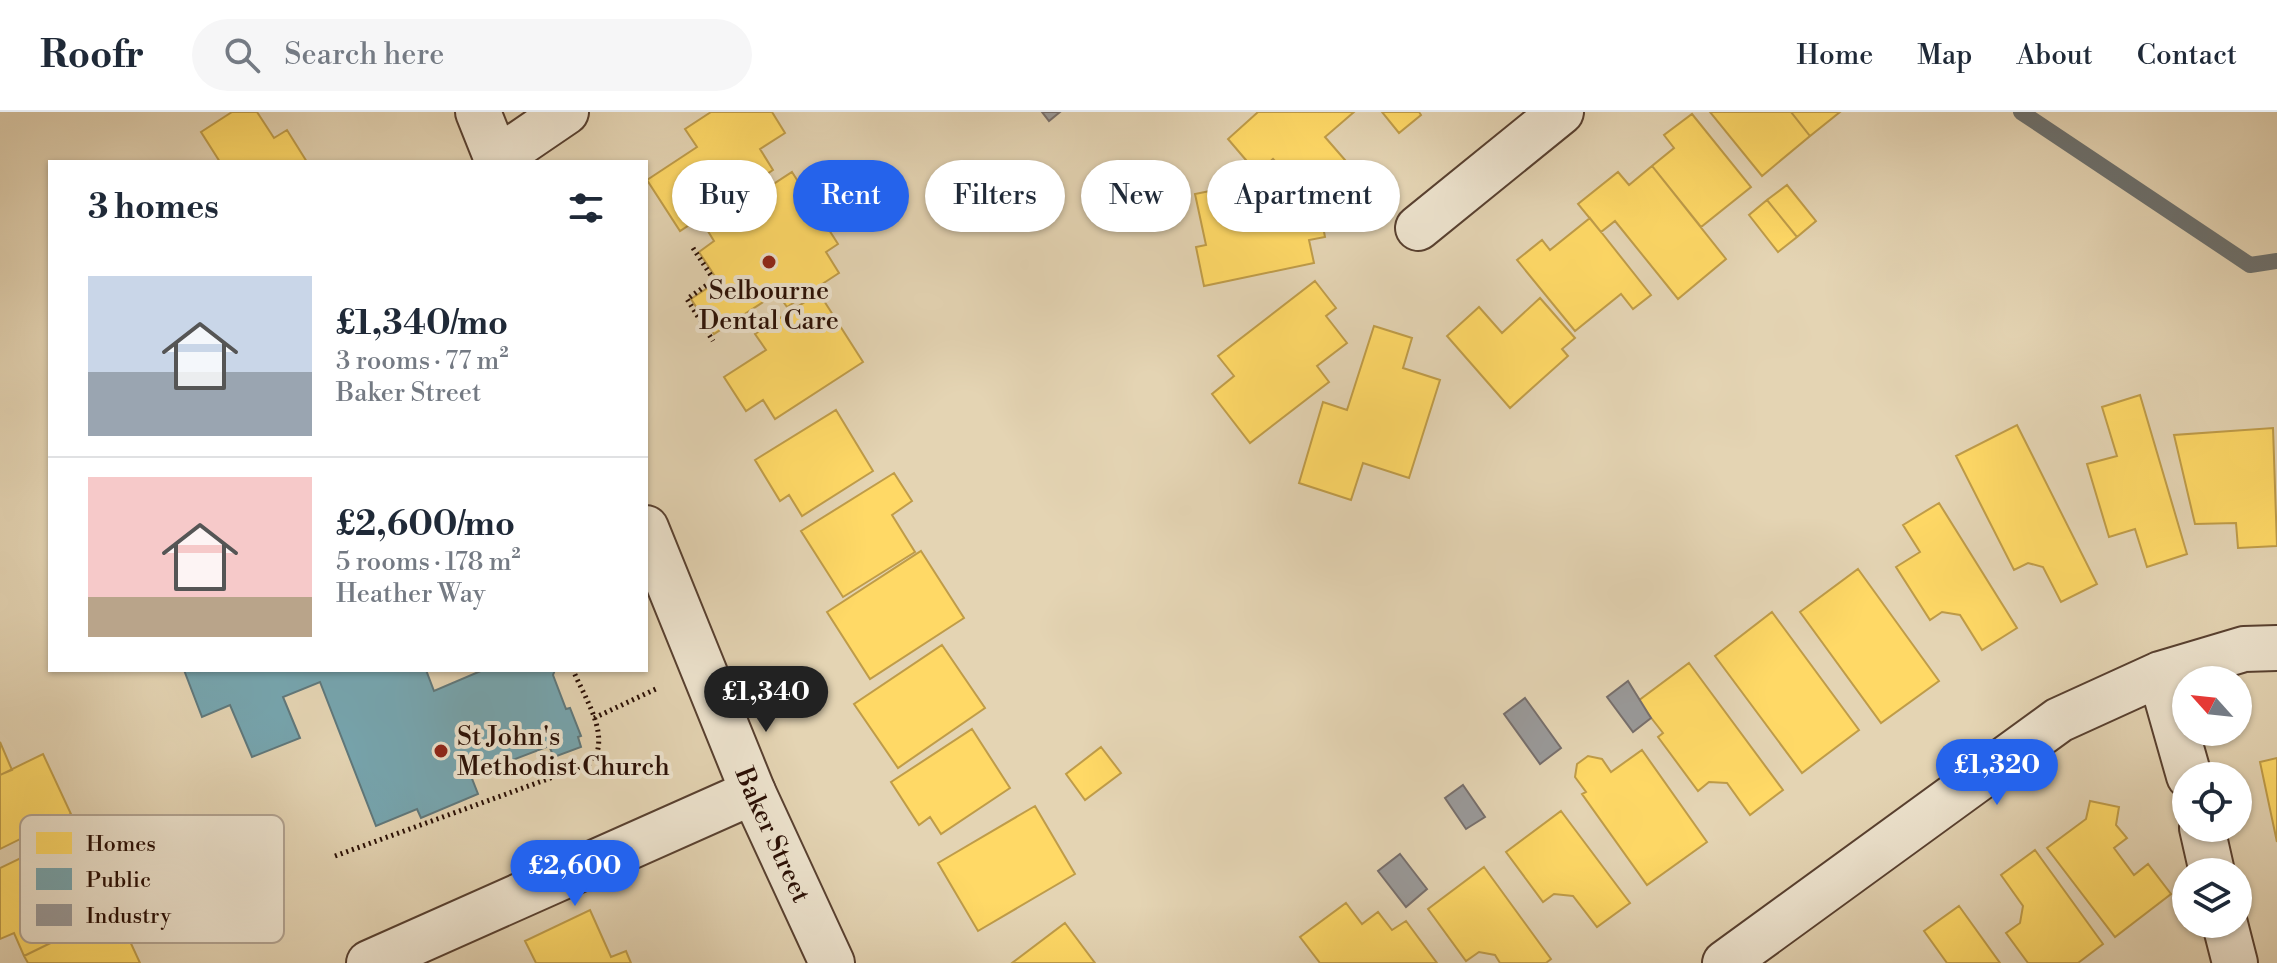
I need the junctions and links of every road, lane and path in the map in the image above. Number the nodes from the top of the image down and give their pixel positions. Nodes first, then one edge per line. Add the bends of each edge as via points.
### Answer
1 (478, 112) edge
2 (566, 112) edge
3 (1561, 112) edge
4 (497, 160) edge
5 (498, 160) edge
6 (1418, 228) dead end
7 (693, 248) dead end
8 (713, 341) dead end
9 (648, 533) edge
10 (2277, 648) edge
11 (574, 672) edge
12 (2160, 674) junction
13 (642, 695) dead end
14 (594, 718) junction
15 (2185, 762) edge
16 (753, 792) junction
17 (335, 856) dead end
18 (2229, 938) edge
19 (369, 963) edge
20 (832, 963) edge
21 (1725, 963) edge
22 (2235, 963) edge

1 - 4 street
2 - 5 street
3 - 6 street
7 - 8 path via 714,280 687,299
9 - 16 street, Baker Street
10 - 12 street via 2244,649
11 - 14 path
12 - 15 street
12 - 21 street via 2059,720
13 - 14 path
14 - 17 path via 601,737 592,763
16 - 19 street
16 - 20 street, Baker Street
18 - 22 street

